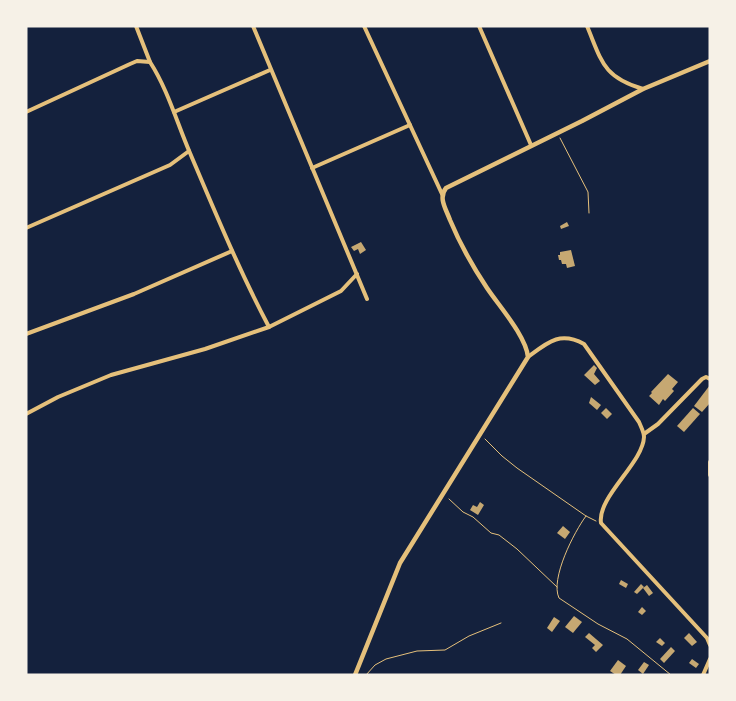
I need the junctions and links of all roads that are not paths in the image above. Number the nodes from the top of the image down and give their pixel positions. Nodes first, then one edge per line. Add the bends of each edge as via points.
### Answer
1 (136, 26) edge
2 (253, 26) edge
3 (364, 26) edge
4 (479, 26) edge
5 (587, 26) edge
6 (710, 61) edge
7 (150, 62) junction
8 (270, 70) junction
9 (643, 89) junction
10 (26, 112) edge
11 (174, 112) junction
12 (410, 125) junction
13 (531, 145) junction
14 (189, 151) junction
15 (312, 168) junction
16 (442, 194) junction
17 (26, 228) edge
18 (232, 251) junction
19 (357, 274) junction
20 (367, 299) dead end
21 (269, 327) junction
22 (26, 334) edge
23 (528, 357) junction
24 (710, 379) edge
25 (26, 414) edge
26 (644, 434) junction
27 (710, 462) edge
28 (710, 475) edge
29 (710, 631) edge
30 (707, 638) junction
31 (710, 645) edge
32 (710, 659) edge
33 (355, 675) edge
34 (703, 675) edge

1 - 7 street
2 - 8 street
3 - 12 street
4 - 13 street
5 - 9 street via 610,73
6 - 9 street
7 - 10 street via 137,61
7 - 11 street
8 - 11 street
8 - 15 street
9 - 13 street
11 - 14 street
12 - 15 street
12 - 16 street
13 - 16 street via 446,188
14 - 17 street via 170,165
14 - 18 street
15 - 19 street
16 - 23 street via 456,236 486,287 522,338
18 - 21 street
18 - 22 street via 125,297
19 - 20 street
19 - 21 street via 341,291
21 - 25 street via 111,375
23 - 26 street via 554,340 575,339 584,344
23 - 33 street via 400,563
24 - 26 street via 702,379
26 - 30 street via 643,445 612,492 601,515 601,523
27 - 28 street
29 - 30 street
30 - 31 street
32 - 34 street

